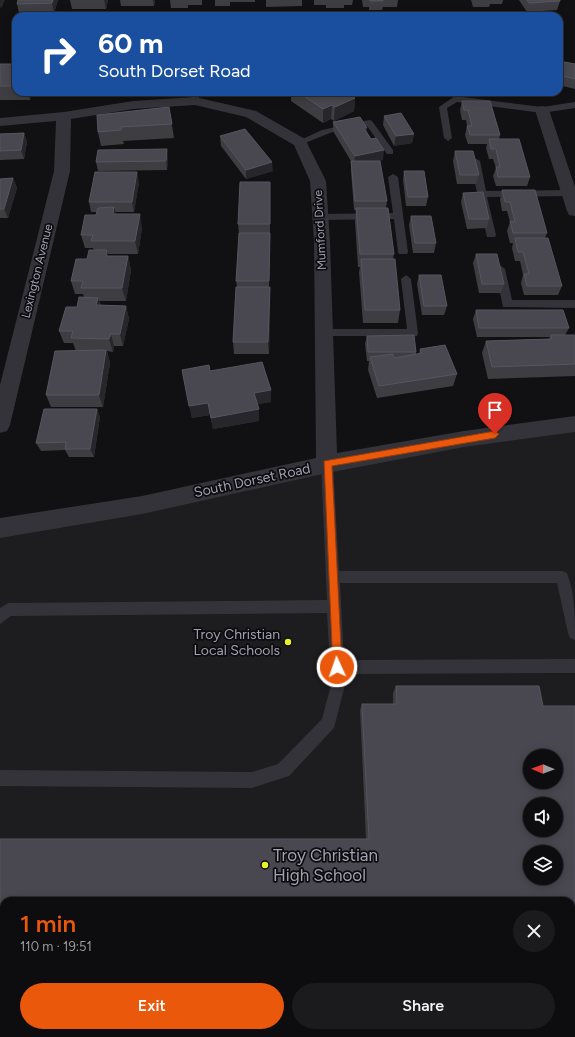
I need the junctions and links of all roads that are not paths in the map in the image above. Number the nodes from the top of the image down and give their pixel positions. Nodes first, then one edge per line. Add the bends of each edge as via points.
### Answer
1 (196, 96) edge
2 (453, 96) edge
3 (460, 96) edge
4 (575, 106) edge
5 (542, 110) junction
6 (64, 116) junction
7 (0, 122) edge
8 (448, 138) dead end
9 (300, 142) junction
10 (390, 152) dead end
11 (474, 158) edge
12 (393, 177) dead end
13 (572, 193) edge
14 (482, 194) junction
15 (575, 211) edge
16 (398, 216) junction
17 (320, 218) junction
18 (491, 235) dead end
19 (403, 252) dead end
20 (497, 255) edge
21 (406, 279) dead end
22 (575, 304) edge
23 (324, 333) junction
24 (575, 424) edge
25 (0, 425) edge
26 (327, 464) junction
27 (0, 528) edge
28 (333, 577) junction
29 (334, 606) junction
30 (0, 617) edge
31 (575, 634) edge
32 (575, 666) edge
33 (337, 667) junction
34 (0, 778) edge

1 - 6 street
1 - 9 street via 251,114
2 - 8 lane via 443,107
3 - 5 lane
4 - 5 lane
5 - 13 street
6 - 7 street
6 - 25 street, Lexington Avenue via 62,171
9 - 10 lane via 338,127 369,123
9 - 17 street, Mumford Drive via 318,181
11 - 14 lane
12 - 16 lane
13 - 14 lane
13 - 15 street
14 - 18 lane
16 - 17 lane
16 - 19 lane
17 - 23 street, Mumford Drive
20 - 22 lane via 507,304
21 - 23 lane via 414,333
23 - 26 street, Mumford Drive
24 - 26 street, South Dorset Road via 464,438
26 - 27 street, South Dorset Road via 142,505
26 - 28 lane
28 - 29 lane
28 - 31 lane via 562,576
29 - 30 lane via 8,610
29 - 33 lane
32 - 33 lane
33 - 34 lane via 338,685 329,723 283,770 252,780

